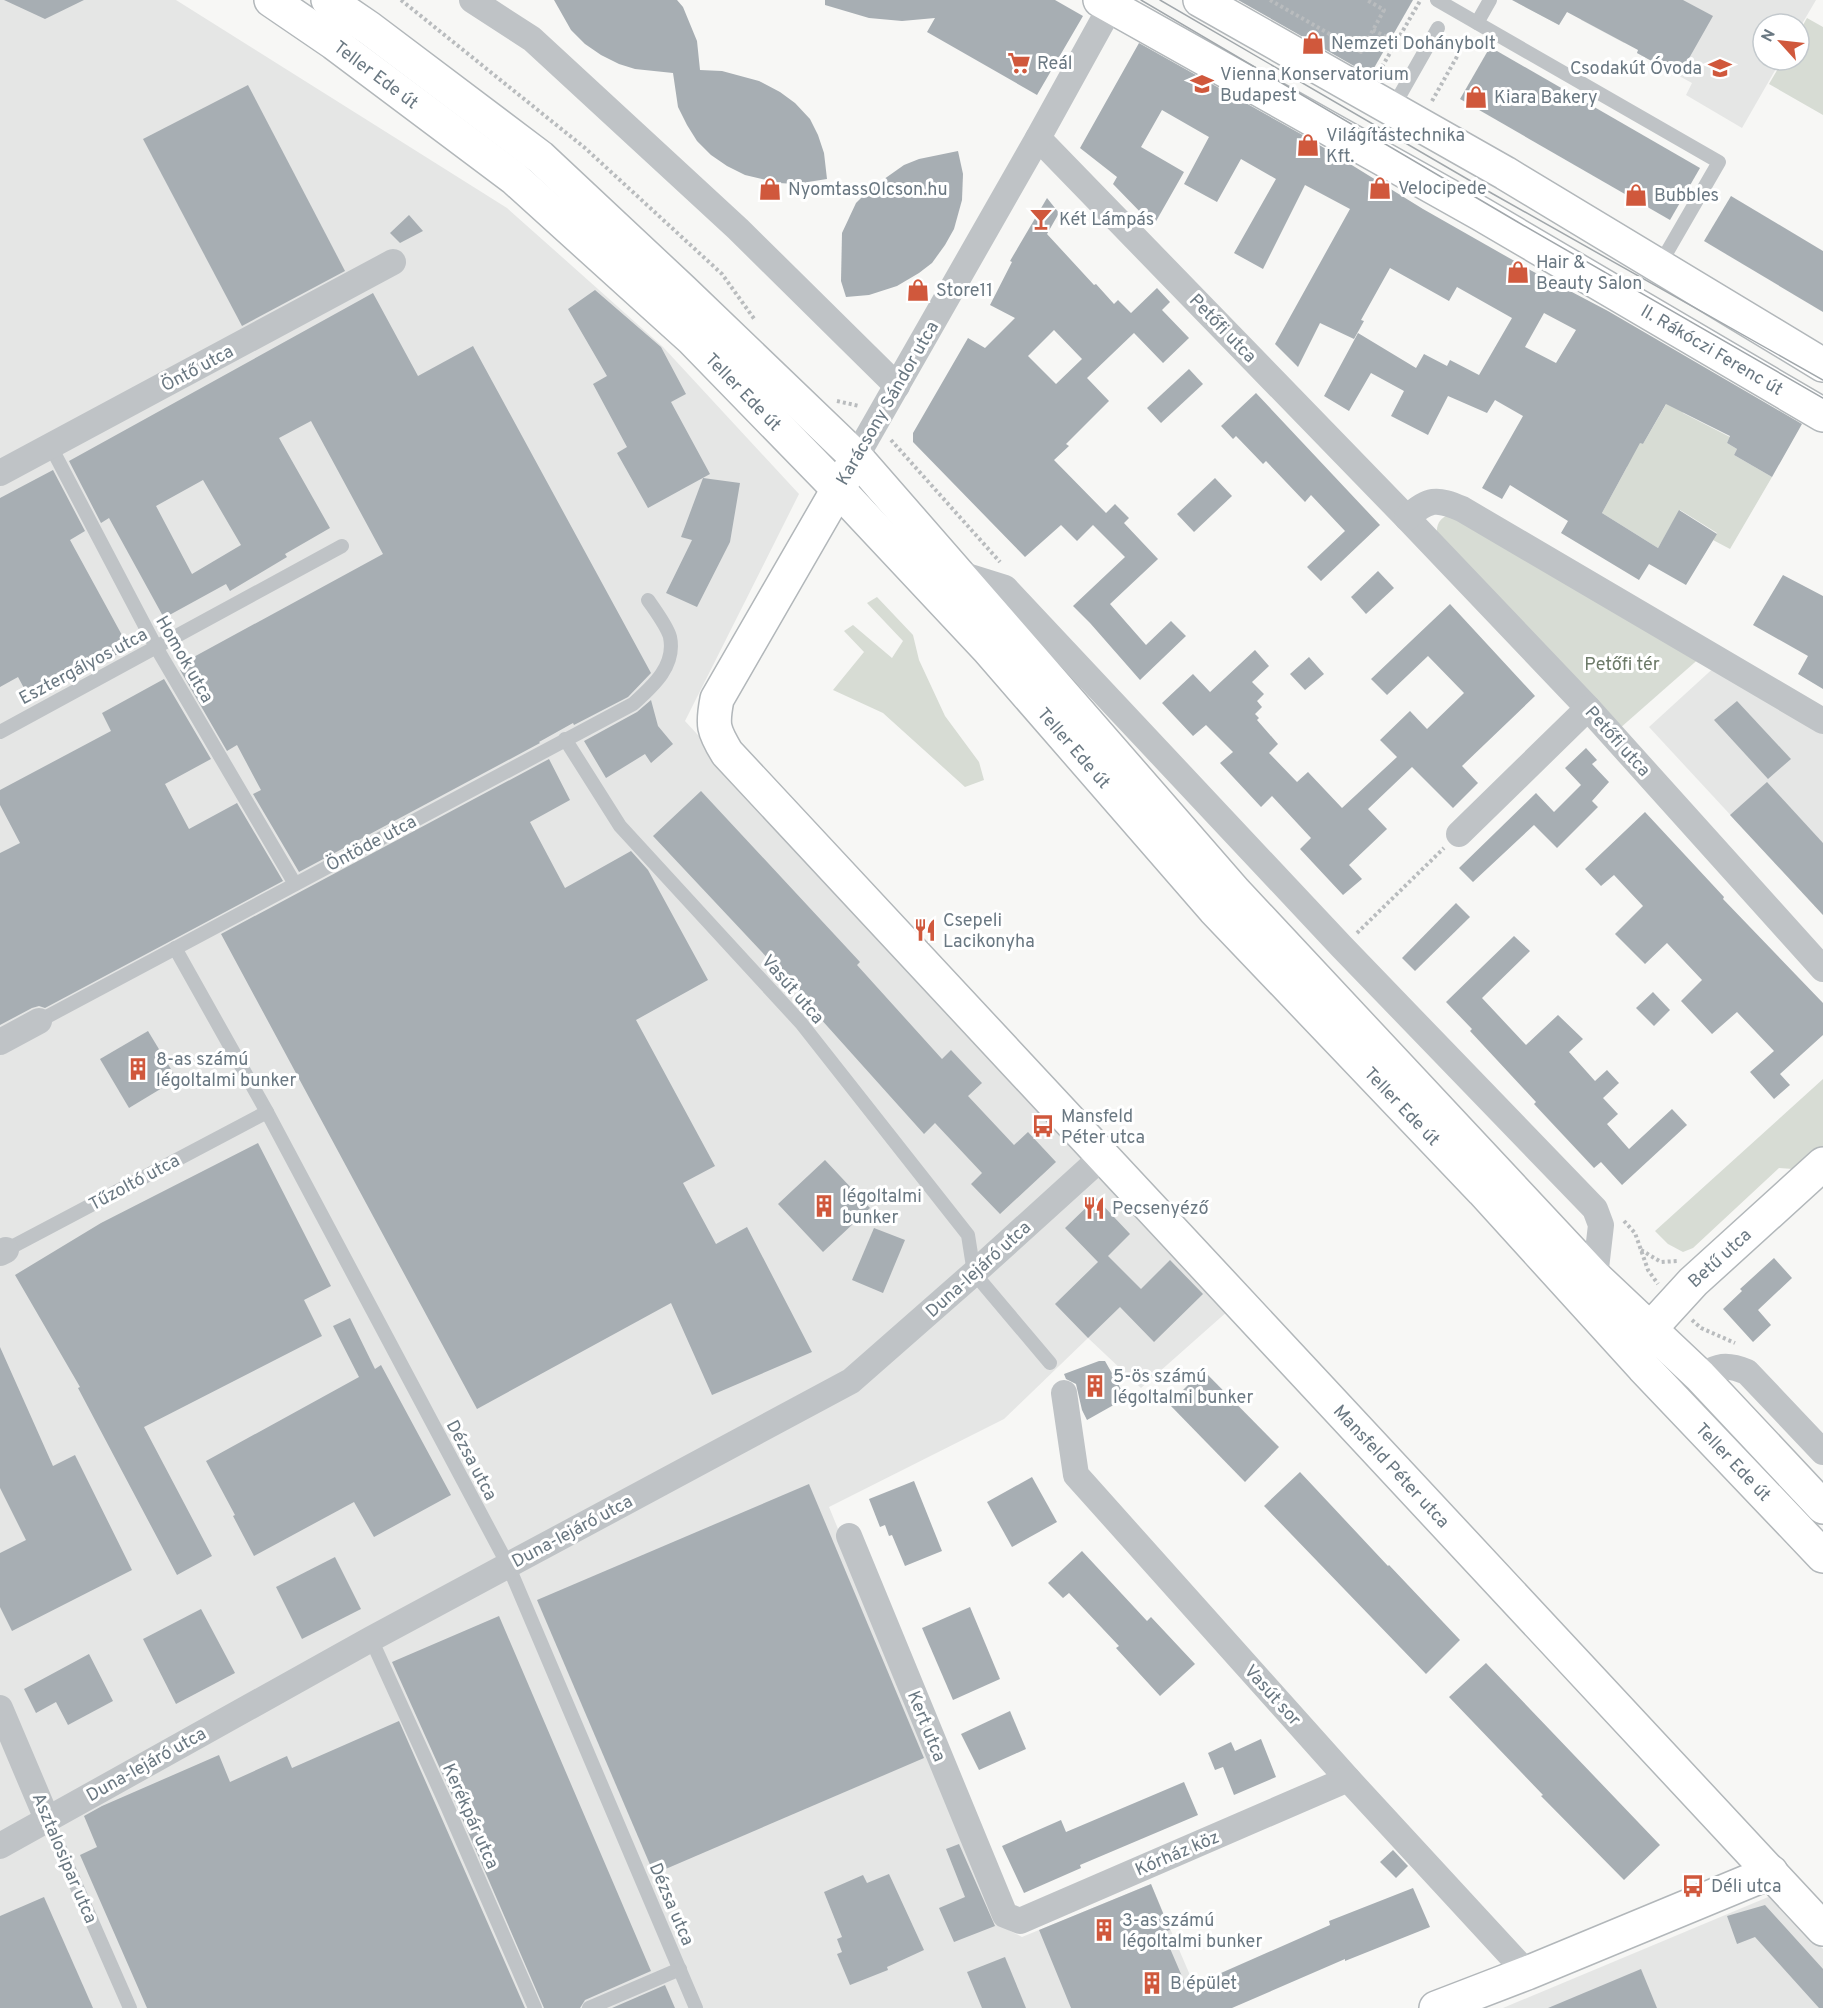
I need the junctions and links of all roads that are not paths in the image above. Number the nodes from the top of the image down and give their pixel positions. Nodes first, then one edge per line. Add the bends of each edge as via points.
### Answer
1 (271, 0) edge
2 (328, 0) edge
3 (472, 0) edge
4 (1200, 0) edge
5 (1437, 0) edge
6 (1490, 0) edge
7 (1105, 3) edge
8 (499, 7) edge
9 (1477, 23) junction
10 (1438, 28) dead end
11 (1392, 109) junction
12 (1038, 138) junction
13 (1667, 252) dead end
14 (393, 262) dead end
15 (1816, 357) edge
16 (897, 386) junction
17 (1823, 415) edge
18 (51, 447) junction
19 (856, 457) junction
20 (0, 473) edge
21 (838, 489) junction
22 (1407, 518) junction
23 (342, 546) dead end
24 (957, 573) junction
25 (648, 600) dead end
26 (156, 647) junction
27 (1588, 708) junction
28 (1823, 721) edge
29 (0, 732) edge
30 (565, 739) junction
31 (719, 740) joint
32 (1459, 834) road end
33 (295, 884) junction
34 (175, 948) junction
35 (1823, 969) edge
36 (39, 1021) joint
37 (0, 1042) edge
38 (267, 1112) junction
39 (1102, 1156) junction
40 (1823, 1164) edge
41 (3, 1251) edge
42 (974, 1273) junction
43 (1595, 1277) junction
44 (1650, 1329) junction
45 (1050, 1363) dead end
46 (1643, 1367) junction
47 (1700, 1376) junction
48 (1064, 1393) dead end
49 (1823, 1452) edge
50 (1823, 1508) edge
51 (849, 1536) dead end
52 (1823, 1556) edge
53 (508, 1565) junction
54 (371, 1639) junction
55 (0, 1707) edge
56 (1348, 1779) junction
57 (47, 1819) junction
58 (0, 1846) edge
59 (1771, 1872) junction
60 (1005, 1915) joint
61 (1823, 1929) edge
62 (680, 1969) junction
63 (1527, 1973) junction
64 (130, 2008) edge
65 (535, 2008) edge
66 (589, 2008) edge
67 (696, 2008) edge
68 (1436, 2008) edge

1 - 21 main road, Teller Ede út via 334,42 514,178 692,339
2 - 19 main road, Teller Ede út via 540,157
3 - 8 street
4 - 11 main road
5 - 9 lane
6 - 9 lane
7 - 12 street, Karácsony Sándor utca
7 - 17 main road, II. Rákóczi Ferenc út via 1482,214
8 - 16 street via 738,229
9 - 13 lane via 1719,162
10 - 11 lane
11 - 15 main road
12 - 16 street, Karácsony Sándor utca
12 - 22 street, Petőfi utca
14 - 18 street, Öntő utca
16 - 19 street, Karácsony Sándor utca
18 - 20 street, Öntő utca
18 - 26 lane, Homok utca
19 - 21 main road, Karácsony Sándor utca
19 - 24 main road, Teller Ede út
21 - 31 main road, Karácsony Sándor utca via 717,699 713,722
21 - 46 main road, Teller Ede út via 988,649 1214,909 1483,1191
22 - 27 street, Petőfi utca
22 - 28 street via 1429,502 1444,502 1462,509
23 - 26 lane, Esztergályos utca
24 - 43 main road, Teller Ede út via 1235,892
24 - 43 street via 1005,588 1595,1209 1601,1225
25 - 30 lane, Öntöde utca via 669,636 669,659 657,682 633,704
26 - 29 lane, Esztergályos utca
26 - 33 lane, Homok utca
27 - 32 street
27 - 35 street, Petőfi utca
30 - 33 lane, Öntöde utca
30 - 42 lane, Vasút utca via 620,826 801,1023 968,1234
31 - 39 main road, Mansfeld Péter utca via 739,768
33 - 34 lane, Öntöde utca
34 - 36 lane, Öntöde utca
34 - 38 lane, Dézsa utca
36 - 37 street, Öntöde utca
38 - 41 lane, Tűzoltó utca
38 - 53 lane, Dézsa utca
39 - 42 street, Duna-lejáró utca
39 - 59 main road, Mansfeld Péter utca
40 - 44 main road, Betű utca via 1693,1282
42 - 45 lane
42 - 53 street, Duna-lejáró utca via 851,1381
43 - 44 main road, Teller Ede út
44 - 46 main road, Betű utca via 1642,1351
44 - 47 main road, Teller Ede út
46 - 52 main road, Teller Ede út
47 - 49 street via 1720,1367 1733,1366 1746,1372
47 - 50 main road, Teller Ede út
48 - 56 street, Vasút sor via 1076,1474
51 - 60 street, Kert utca
53 - 54 street, Duna-lejáró utca
53 - 62 lane, Dézsa utca
54 - 57 street, Duna-lejáró utca
54 - 65 lane, Kerékpár utca
55 - 57 street, Asztalosipar utca
56 - 60 street, Kórház köz via 1020,1921
56 - 63 street, Vasút sor
57 - 58 street, Duna-lejáró utca
57 - 64 lane, Asztalosipar utca
59 - 61 main road, Mansfeld Péter utca
59 - 63 main road
62 - 66 lane
62 - 67 lane, Dézsa utca
63 - 68 main road

